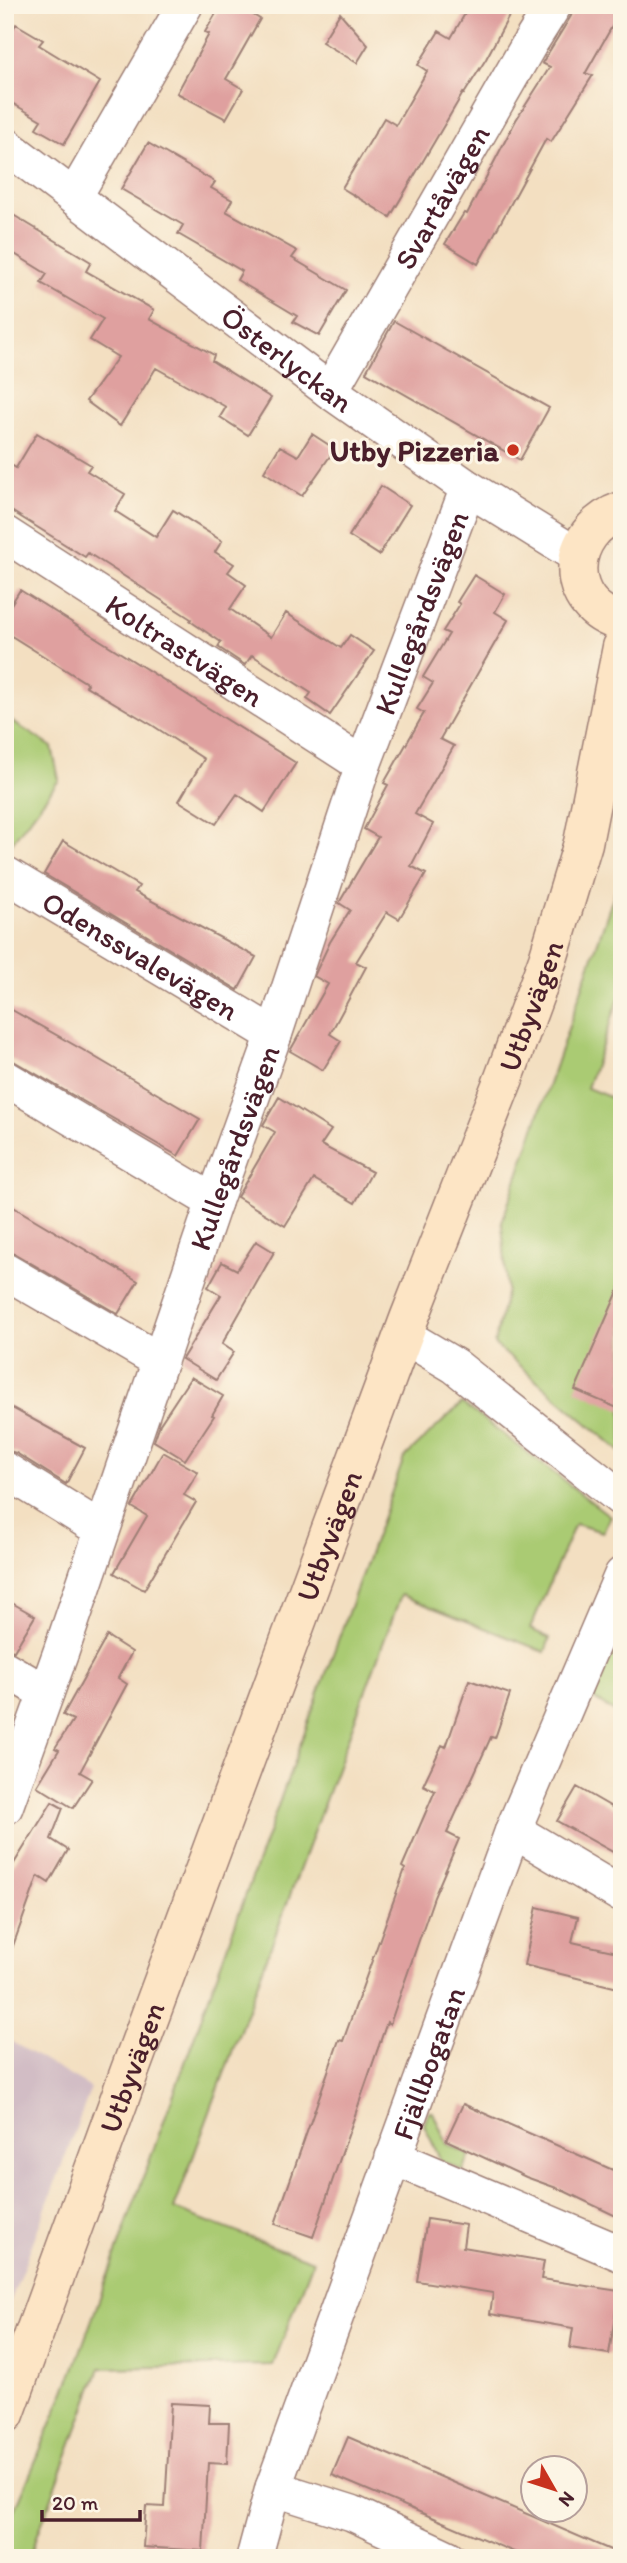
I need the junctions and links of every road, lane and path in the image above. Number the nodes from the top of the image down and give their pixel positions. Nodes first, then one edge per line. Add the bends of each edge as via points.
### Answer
1 (186, 5) edge
2 (554, 5) edge
3 (5, 145) edge
4 (74, 197) junction
5 (330, 391) junction
6 (468, 488) junction
7 (622, 511) edge
8 (5, 534) edge
9 (578, 556) junction
10 (622, 622) edge
11 (622, 647) edge
12 (363, 765) junction
13 (5, 874) edge
14 (274, 1035) junction
15 (5, 1078) edge
16 (214, 1202) junction
17 (5, 1271) edge
18 (403, 1335) junction
19 (160, 1361) junction
20 (5, 1470) edge
21 (622, 1499) edge
22 (102, 1530) junction
23 (622, 1574) edge
24 (5, 1669) edge
25 (46, 1693) junction
26 (5, 1807) edge
27 (513, 1830) junction
28 (622, 1895) edge
29 (393, 2157) junction
30 (622, 2254) edge
31 (5, 2414) edge
32 (273, 2488) junction
33 (254, 2558) edge
34 (448, 2558) edge

1 - 4 street
2 - 5 street, Svartåvägen
3 - 4 street, Österlyckan
4 - 5 street, Österlyckan
5 - 6 street, Österlyckan
6 - 9 street, Österlyckan
6 - 12 street, Kullegårdsvägen
7 - 9 street via 598,523
8 - 12 street, Koltrastvägen
9 - 10 street via 584,594 602,614
11 - 18 street, Utbyvägen via 583,843 548,959
12 - 14 street, Kullegårdsvägen
13 - 14 street, Odenssvalevägen
14 - 16 street, Kullegårdsvägen
15 - 16 street
16 - 19 street, Kullegårdsvägen
17 - 19 street
18 - 21 street via 455,1366
18 - 31 street, Utbyvägen
19 - 22 street, Kullegårdsvägen
20 - 22 street
22 - 25 street, Kullegårdsvägen
23 - 27 street, Fjällbogatan
24 - 25 street
25 - 26 street, Kullegårdsvägen
27 - 28 street
27 - 29 street, Fjällbogatan
29 - 30 street
29 - 32 street, Fjällbogatan
32 - 33 street, Fjällbogatan
32 - 34 street via 352,2513

